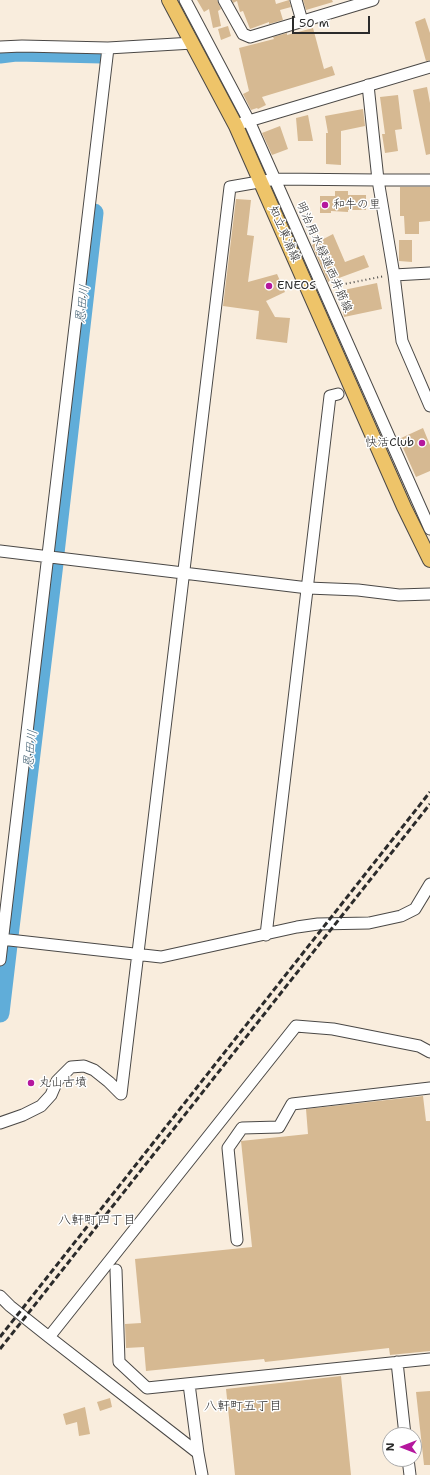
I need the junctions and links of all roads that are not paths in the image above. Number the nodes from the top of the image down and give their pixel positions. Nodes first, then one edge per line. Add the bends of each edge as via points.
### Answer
1 (170, 0) edge
2 (185, 0) edge
3 (224, 0) edge
4 (296, 0) edge
5 (371, 0) edge
6 (302, 21) junction
7 (193, 43) junction
8 (0, 47) edge
9 (108, 48) junction
10 (430, 67) edge
11 (368, 85) junction
12 (249, 120) junction
13 (236, 126) junction
14 (276, 179) junction
15 (378, 180) junction
16 (430, 180) edge
17 (261, 182) junction
18 (430, 273) edge
19 (394, 274) junction
20 (338, 394) dead end
21 (430, 406) edge
22 (430, 529) edge
23 (0, 551) edge
24 (48, 557) junction
25 (430, 560) edge
26 (183, 573) junction
27 (308, 588) junction
28 (430, 594) edge
29 (430, 884) edge
30 (266, 935) junction
31 (1, 939) edge
32 (137, 955) junction
33 (0, 960) edge
34 (430, 1052) edge
35 (430, 1088) edge
36 (0, 1122) edge
37 (237, 1240) dead end
38 (116, 1270) dead end
39 (0, 1296) edge
40 (49, 1337) junction
41 (430, 1359) edge
42 (397, 1362) junction
43 (189, 1384) junction
44 (404, 1427) edge
45 (198, 1453) junction
46 (202, 1475) edge

1 - 7 main road, 知立東浦線
2 - 12 street, 明治用水緑道西井筋線
3 - 6 street via 243,34 250,36
4 - 6 street
5 - 6 street
7 - 9 street
7 - 13 main road, 知立東浦線
8 - 9 street
9 - 24 street
10 - 11 street
11 - 12 street
11 - 15 street
12 - 13 street
12 - 14 street, 明治用水緑道西井筋線
13 - 17 main road, 知立東浦線
14 - 15 street
14 - 17 street
14 - 22 street, 明治用水緑道西井筋線
15 - 16 street
15 - 19 street
17 - 25 main road, 知立東浦線
17 - 26 street via 230,187
18 - 19 street
19 - 21 street via 402,341
20 - 27 street via 330,396
23 - 24 street
24 - 26 street
24 - 31 street
26 - 27 street
26 - 32 street
27 - 28 street via 399,595
27 - 30 street
29 - 30 street via 415,909 401,916 369,923 318,924
30 - 32 street via 161,958
31 - 32 street
31 - 33 street
32 - 36 street via 120,1094 94,1070 84,1066 71,1066 57,1081 51,1095 41,1106 23,1116
34 - 40 street via 419,1046 333,1029 296,1026
35 - 37 street via 292,1104 279,1127 242,1128 228,1148
38 - 43 street via 119,1362 147,1388
39 - 40 street
40 - 45 street
41 - 42 street
42 - 43 street
42 - 44 street
43 - 45 street
45 - 46 street

